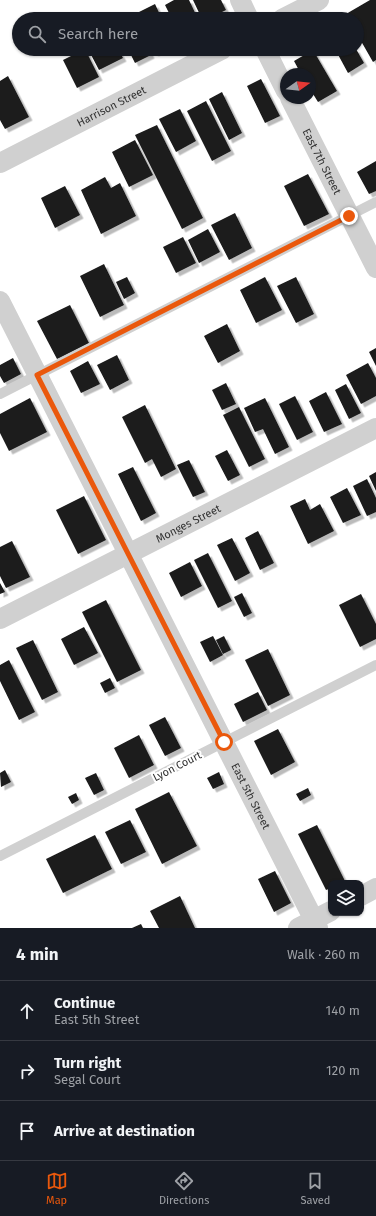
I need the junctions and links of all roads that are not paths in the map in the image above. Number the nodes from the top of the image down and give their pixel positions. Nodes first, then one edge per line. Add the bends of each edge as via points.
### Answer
1 (240, 0) edge
2 (319, 0) edge
3 (246, 12) edge
4 (296, 12) edge
5 (209, 56) edge
6 (268, 56) edge
7 (280, 79) edge
8 (293, 104) edge
9 (0, 163) edge
10 (376, 202) edge
11 (349, 216) junction
12 (376, 268) edge
13 (0, 301) edge
14 (37, 375) junction
15 (0, 394) edge
16 (376, 428) edge
17 (128, 554) junction
18 (0, 619) edge
19 (376, 665) edge
20 (224, 742) junction
21 (0, 856) edge
22 (376, 888) edge
23 (364, 894) edge
24 (315, 922) edge

1 - 3 street
2 - 4 street
5 - 9 street, Harrison Street
6 - 7 street
8 - 11 street, East 7th Street
10 - 11 lane
11 - 12 street, East 7th Street
11 - 14 lane
13 - 14 street, East 5th Street
14 - 15 lane
14 - 17 street, East 5th Street
16 - 17 street, Monges Street
17 - 18 street, Monges Street
17 - 20 street, East 5th Street
19 - 20 lane, Lyon Court
20 - 21 lane, Lyon Court
20 - 24 street, East 5th Street
22 - 23 street

